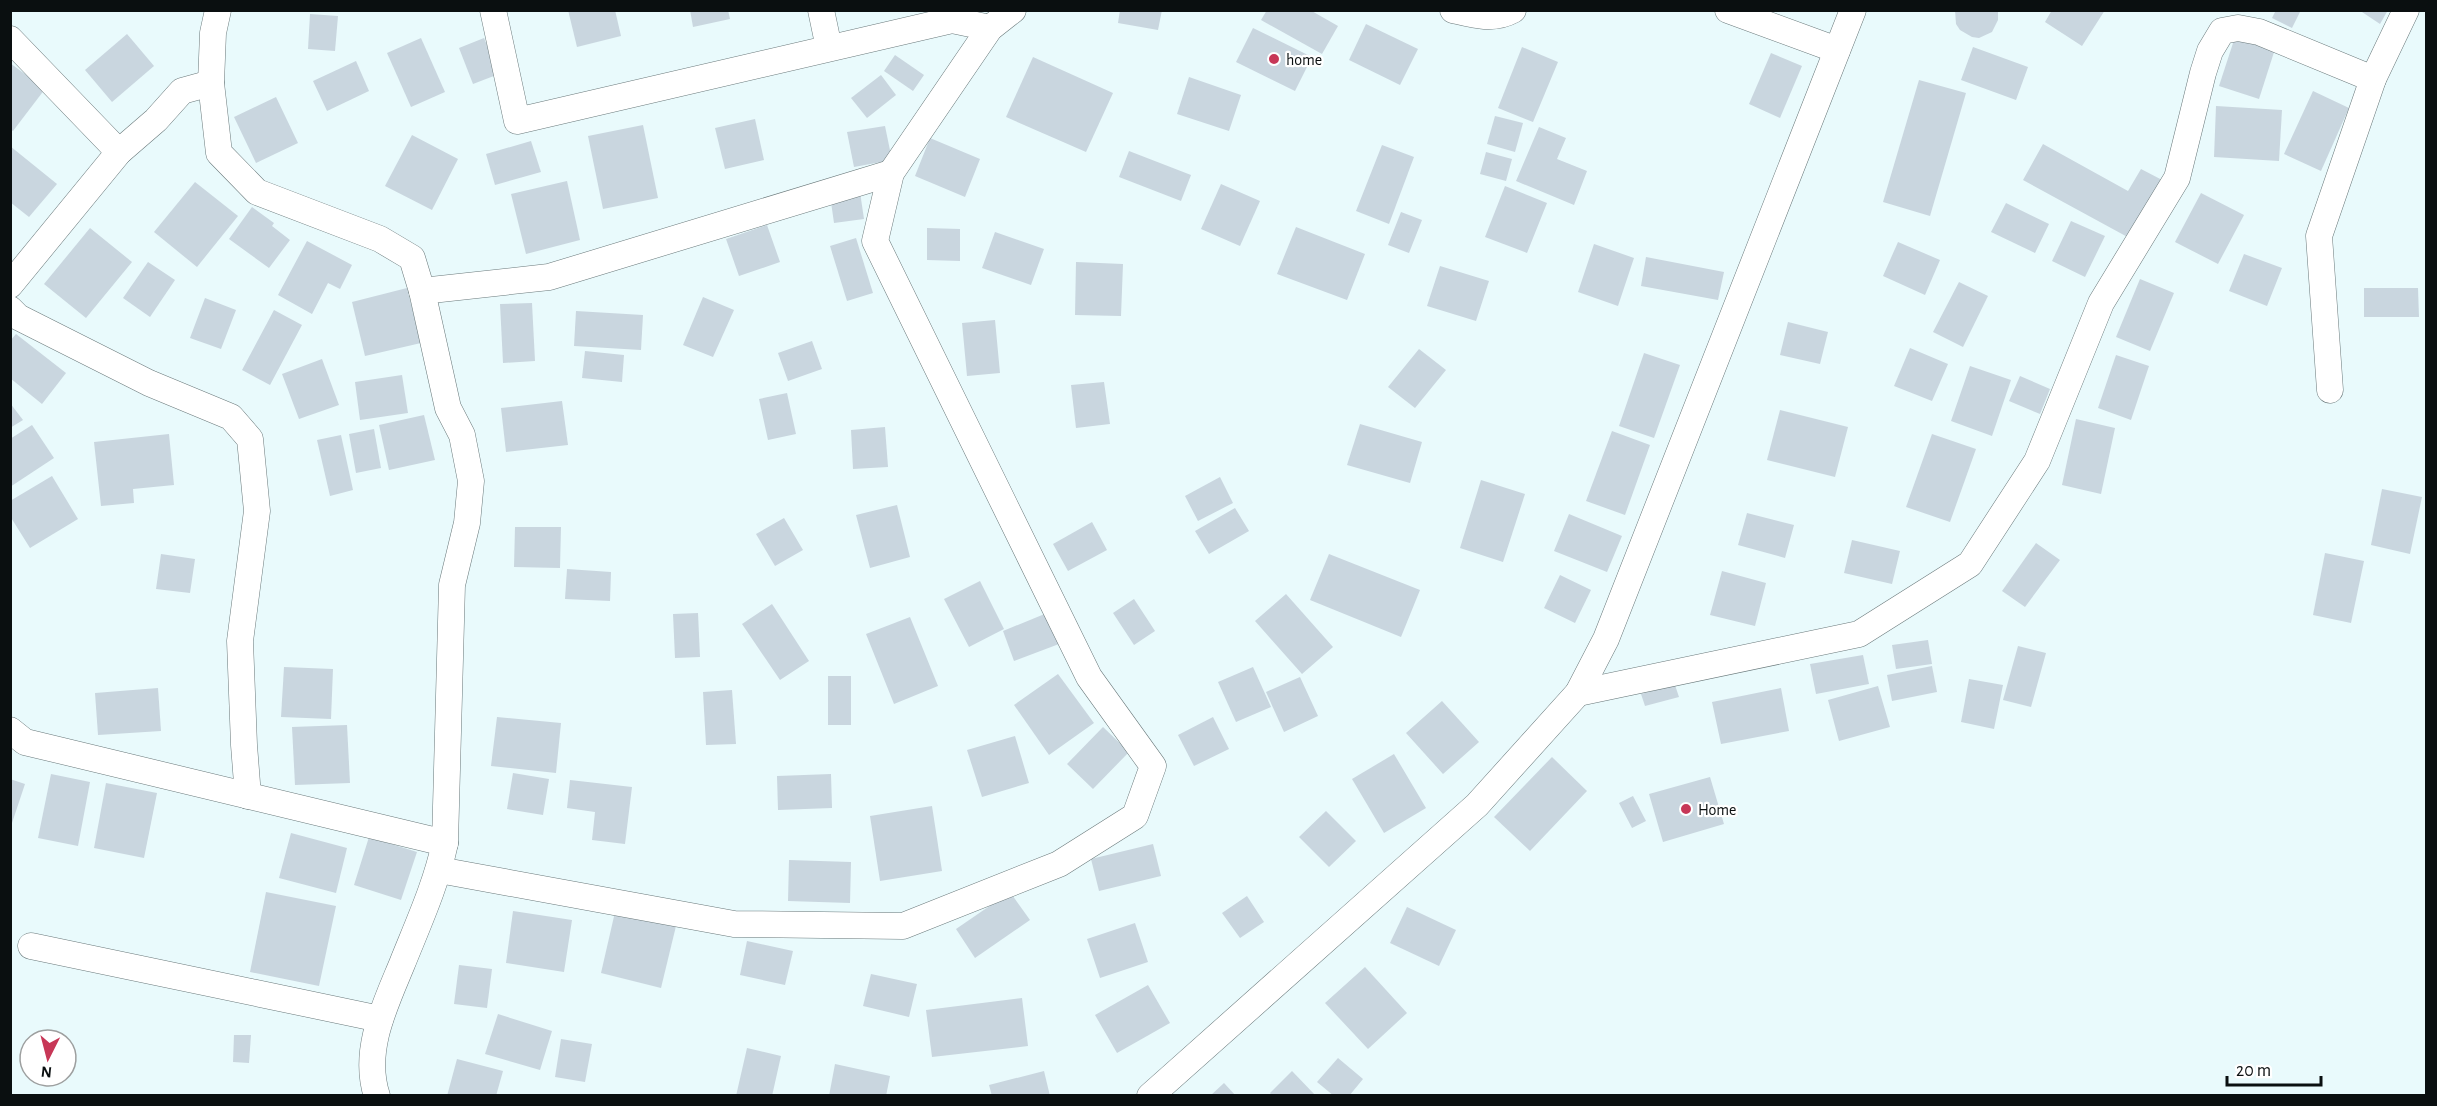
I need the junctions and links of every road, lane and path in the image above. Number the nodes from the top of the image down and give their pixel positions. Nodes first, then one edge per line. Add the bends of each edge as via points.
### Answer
1 (218, 10) edge
2 (493, 10) edge
3 (820, 10) edge
4 (1013, 10) edge
5 (1453, 10) edge
6 (1513, 10) edge
7 (1728, 10) edge
8 (1853, 10) edge
9 (2406, 10) edge
10 (990, 28) junction
11 (10, 39) edge
12 (829, 48) junction
13 (1837, 50) junction
14 (2373, 79) junction
15 (211, 83) junction
16 (119, 152) junction
17 (891, 173) junction
18 (10, 285) edge
19 (422, 291) junction
20 (10, 309) edge
21 (2330, 390) dead end
22 (1578, 693) junction
23 (10, 730) edge
24 (248, 796) junction
25 (445, 843) junction
26 (439, 870) junction
27 (31, 946) dead end
28 (380, 1019) junction
29 (377, 1095) edge
30 (1150, 1095) edge

1 - 15 street
2 - 12 street via 517,121
3 - 12 street
4 - 10 street
5 - 6 street via 1484,18
7 - 13 street
8 - 13 street
9 - 14 street
10 - 12 street via 952,20
10 - 17 street
11 - 16 street
13 - 22 street via 1606,639
14 - 21 street via 2319,236
14 - 22 street via 2259,32 2238,28 2222,31 2203,73 2177,178 2101,303 2037,461 1970,564 1859,634
15 - 16 street via 182,91
15 - 19 street via 219,153 257,192 388,244 412,258
16 - 18 street
17 - 19 street via 549,277
17 - 26 street via 875,241 1089,677 1153,766 1135,816 1059,864 903,926 734,924
19 - 25 street via 448,408 462,435 471,481 467,523 452,585
20 - 24 street via 18,317 149,383 231,417 250,439 257,511 240,640
22 - 30 street via 1477,805
23 - 24 street via 25,742
24 - 25 street
25 - 26 street
26 - 28 street
27 - 28 street
28 - 29 street via 372,1059

